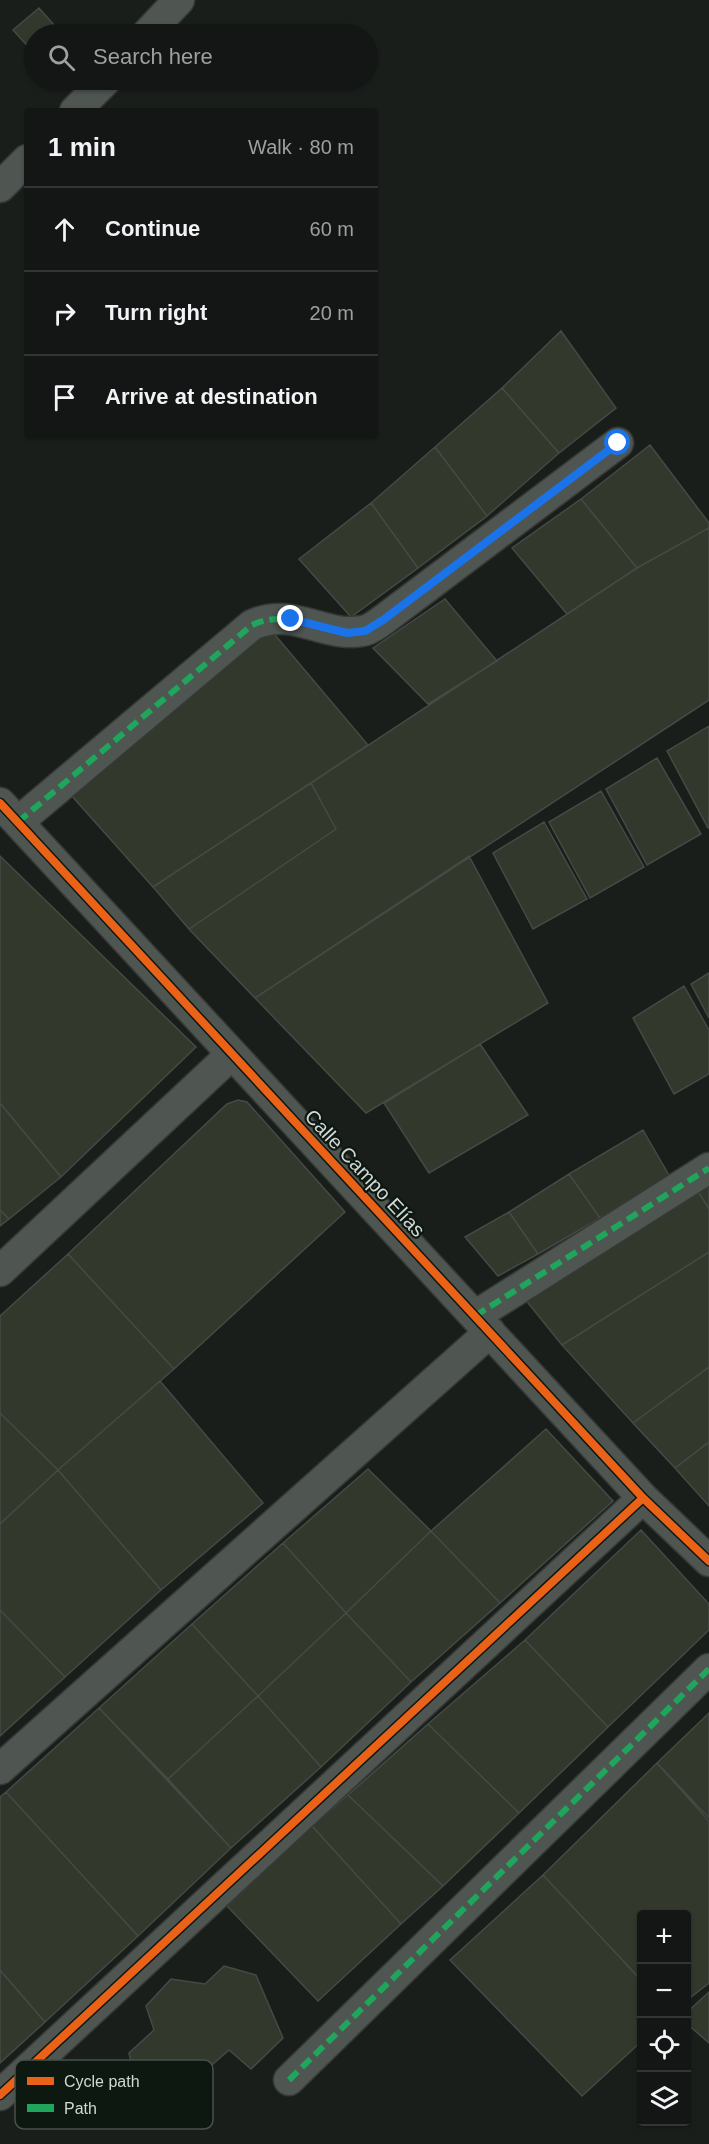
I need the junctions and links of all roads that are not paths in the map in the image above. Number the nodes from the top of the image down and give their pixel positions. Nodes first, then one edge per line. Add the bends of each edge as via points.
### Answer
1 (179, 0) edge
2 (156, 24) edge
3 (96, 90) edge
4 (78, 108) edge
5 (24, 163) edge
6 (0, 187) edge
7 (618, 443) dead end
8 (9, 813) edge
9 (232, 1054) junction
10 (709, 1168) edge
11 (0, 1271) edge
12 (483, 1324) junction
13 (643, 1498) junction
14 (709, 1561) edge
15 (709, 1669) edge
16 (0, 1769) edge
17 (39, 2060) edge
18 (289, 2080) dead end
19 (15, 2082) edge
20 (0, 2096) edge

1 - 2 street
3 - 4 street
5 - 6 street
7 - 8 street via 365,631 347,633 291,619 266,619 252,625
8 - 9 street, Calle Campo Elías
9 - 11 street
9 - 12 street, Calle Campo Elías
10 - 12 street
12 - 13 street, Calle Campo Elías
12 - 16 street
13 - 14 street, Calle Campo Elías
13 - 17 street
15 - 18 street
19 - 20 street

